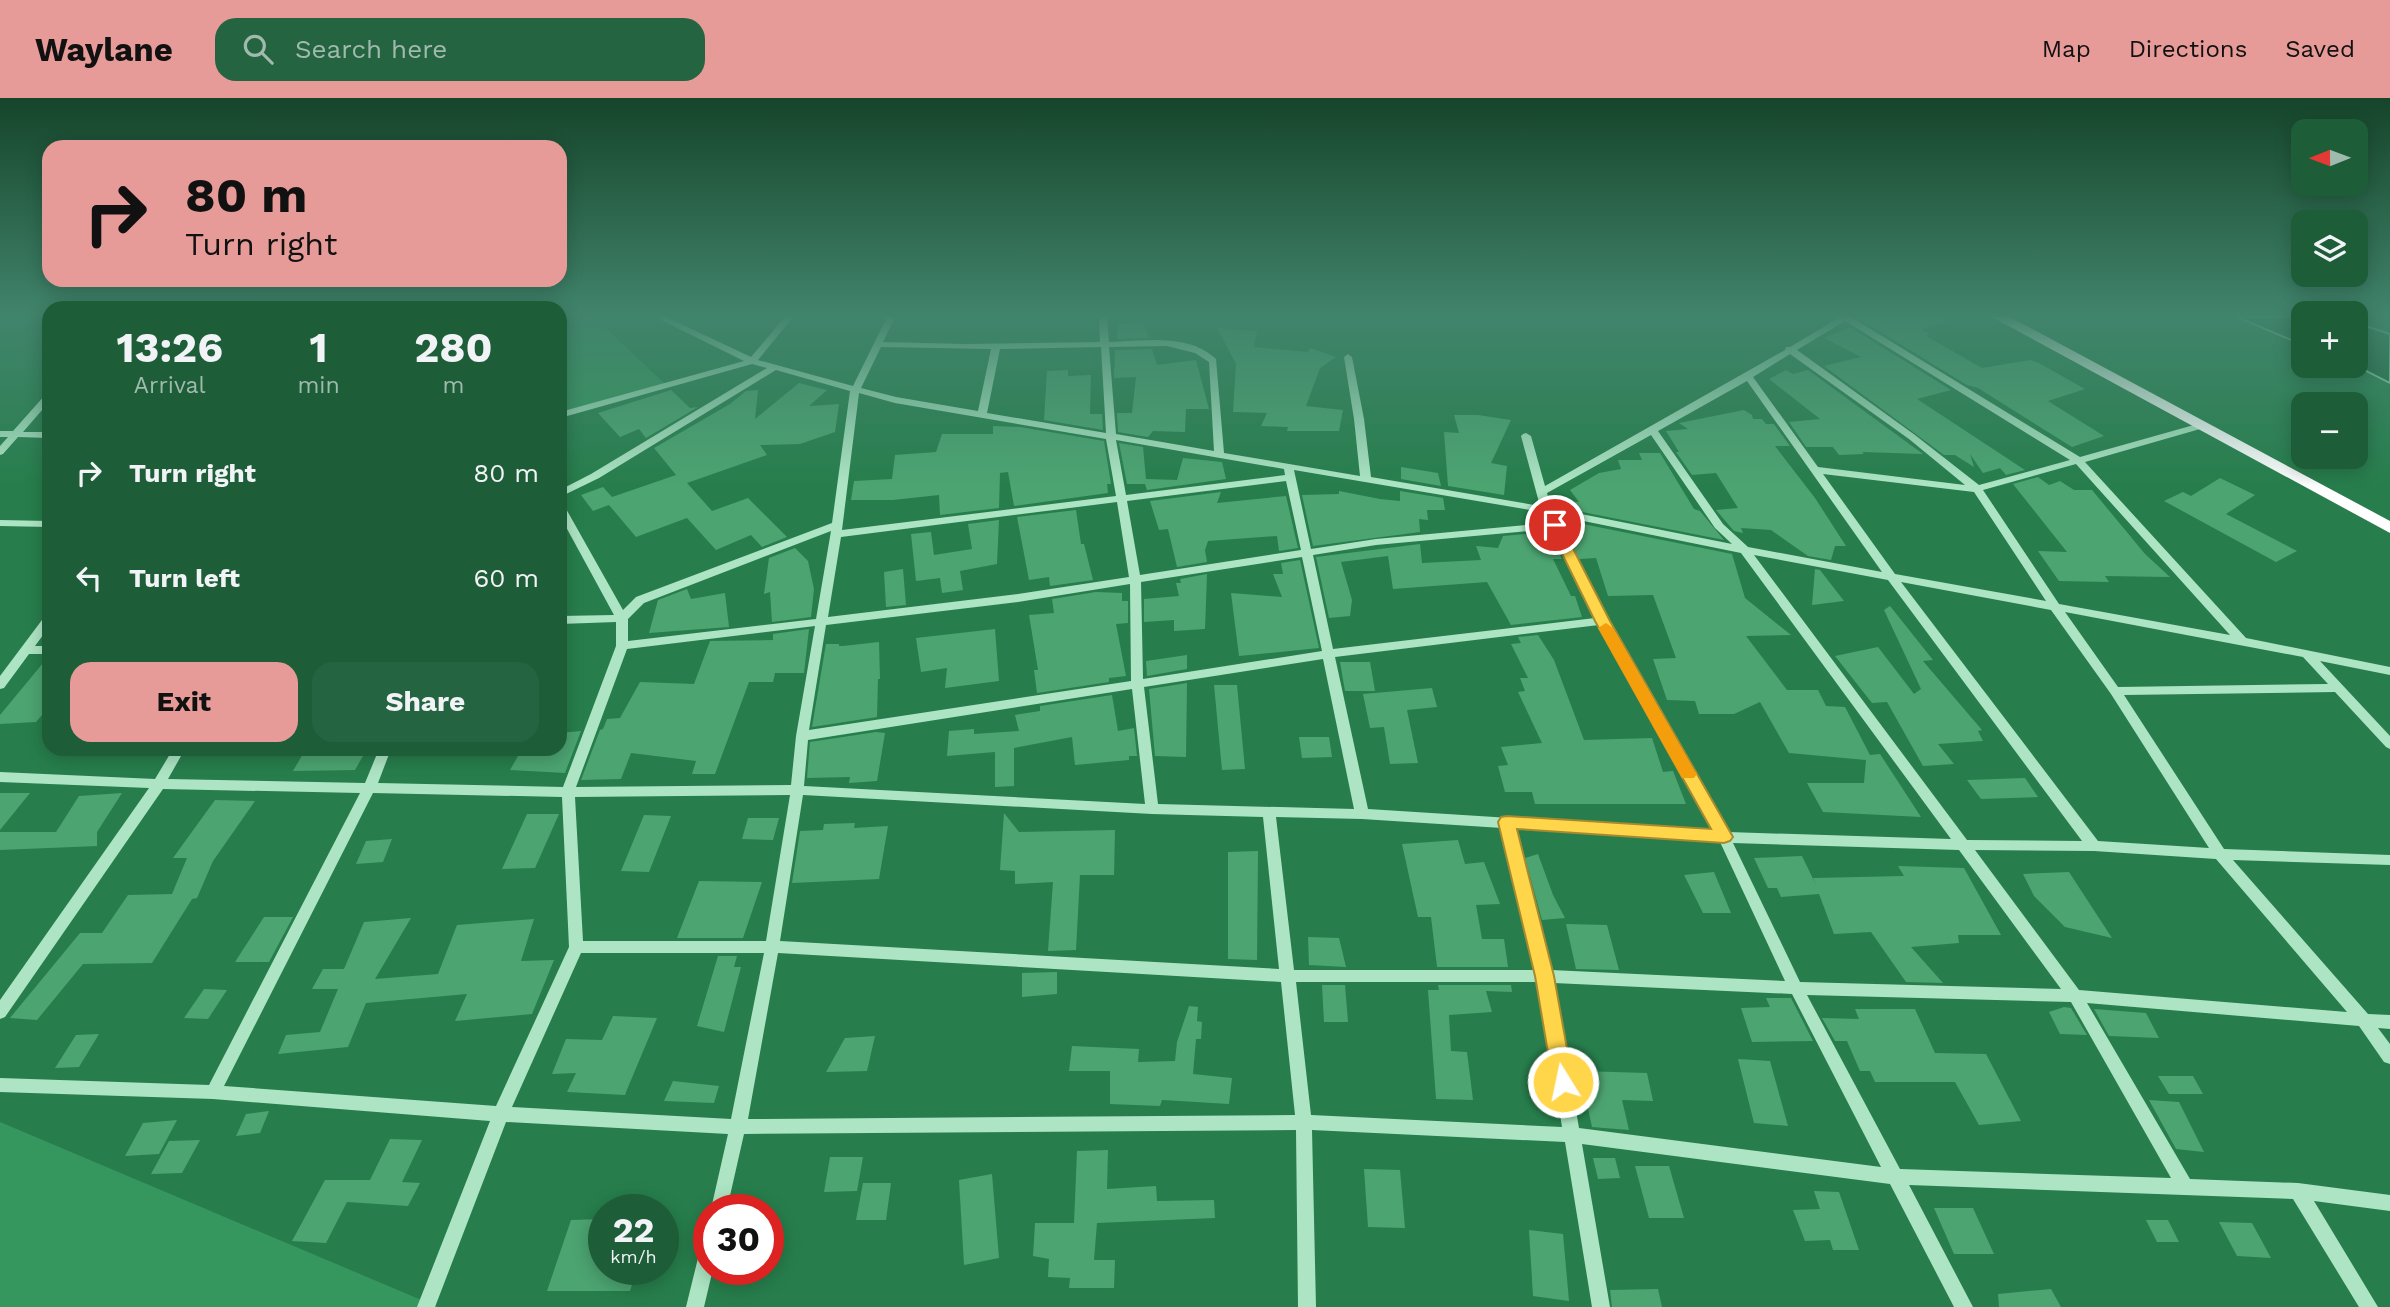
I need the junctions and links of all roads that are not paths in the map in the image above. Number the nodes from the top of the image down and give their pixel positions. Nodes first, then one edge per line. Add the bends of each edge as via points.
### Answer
1 (708, 373) edge
2 (764, 373) edge
3 (793, 373) edge
4 (863, 373) edge
5 (991, 373) edge
6 (1108, 373) edge
7 (1214, 373) edge
8 (1351, 373) edge
9 (1752, 373) edge
10 (1823, 373) edge
11 (1938, 373) edge
12 (2106, 373) edge
13 (1748, 376) junction
14 (855, 390) junction
15 (42, 404) edge
16 (567, 413) edge
17 (982, 415) junction
18 (2203, 425) junction
19 (1652, 429) junction
20 (0, 434) edge
21 (15, 434) junction
22 (42, 435) edge
23 (1527, 436) dead end
24 (1111, 438) junction
25 (0, 452) edge
26 (1219, 456) junction
27 (2078, 460) junction
28 (1816, 470) junction
29 (1290, 472) junction
30 (1366, 481) junction
31 (1977, 489) junction
32 (567, 490) edge
33 (1540, 493) junction
34 (1119, 498) junction
35 (1546, 510) junction
36 (567, 520) edge
37 (0, 523) edge
38 (42, 524) edge
39 (1555, 525) junction
40 (2390, 528) edge
41 (836, 530) junction
42 (1745, 550) junction
43 (1306, 553) junction
44 (1891, 576) junction
45 (1135, 579) junction
46 (2055, 607) junction
47 (622, 618) junction
48 (567, 620) edge
49 (1602, 621) junction
50 (821, 623) junction
51 (42, 629) edge
52 (2242, 641) junction
53 (622, 646) junction
54 (27, 650) junction
55 (42, 650) edge
56 (2306, 653) junction
57 (1328, 654) junction
58 (2390, 671) edge
59 (1137, 684) junction
60 (0, 685) edge
61 (2338, 688) junction
62 (2115, 691) junction
63 (802, 736) junction
64 (2390, 744) edge
65 (175, 756) edge
66 (382, 756) edge
67 (0, 776) edge
68 (159, 783) junction
69 (370, 786) junction
70 (797, 790) junction
71 (568, 792) junction
72 (1152, 809) junction
73 (1269, 812) junction
74 (1362, 814) junction
75 (1507, 822) junction
76 (1724, 837) junction
77 (1965, 845) junction
78 (2094, 846) junction
79 (2220, 854) junction
80 (2390, 860) edge
81 (576, 947) junction
82 (772, 947) junction
83 (1288, 976) junction
84 (1545, 976) junction
85 (1797, 989) junction
86 (2075, 996) junction
87 (0, 1012) edge
88 (2363, 1020) junction
89 (2390, 1022) edge
90 (2390, 1057) edge
91 (0, 1085) edge
92 (213, 1092) junction
93 (501, 1114) junction
94 (1304, 1122) junction
95 (738, 1127) junction
96 (1572, 1135) junction
97 (1896, 1177) junction
98 (2184, 1185) junction
99 (2298, 1191) junction
100 (722, 1194) edge
101 (2390, 1203) edge
102 (700, 1285) edge
103 (426, 1307) edge
104 (695, 1307) edge
105 (1307, 1307) edge
106 (1601, 1307) edge
107 (1964, 1307) edge
108 (2369, 1307) edge

1 - 16 street
2 - 32 street
3 - 14 street
4 - 14 street
5 - 17 street
6 - 24 street
7 - 26 street
8 - 30 street
9 - 13 street
10 - 31 street
11 - 27 street
12 - 18 highway
13 - 19 street
13 - 28 street
14 - 17 street
14 - 41 street
15 - 21 street
17 - 24 street
18 - 27 street
18 - 40 highway
19 - 33 street
19 - 42 street via 1719,526
20 - 21 street
21 - 22 street
21 - 25 street
23 - 33 street
24 - 26 street
24 - 34 street
26 - 29 street
27 - 31 street
27 - 52 street
28 - 31 street
28 - 44 street
29 - 30 street
29 - 34 street
29 - 43 street
30 - 35 street
31 - 46 street
33 - 35 street
34 - 41 street
34 - 45 street
35 - 39 street
35 - 42 street
36 - 47 street
37 - 38 street
39 - 43 street
39 - 49 street
41 - 47 street via 640,600
41 - 50 street
42 - 44 street
42 - 77 street
43 - 45 street
43 - 57 street
44 - 46 street
44 - 78 street
45 - 50 street
45 - 59 street
46 - 52 street
46 - 62 street
47 - 48 street
47 - 53 street
49 - 57 street
49 - 76 street
50 - 53 street
50 - 63 street
51 - 54 street
52 - 56 street
53 - 71 street
54 - 55 street
54 - 60 street
56 - 58 street
56 - 61 street
57 - 59 street
57 - 74 street
59 - 63 street
59 - 72 street
61 - 62 street
61 - 64 street
62 - 79 street
63 - 70 street
65 - 68 street
66 - 69 street
67 - 68 street
68 - 69 street
68 - 87 street
69 - 71 street
69 - 92 street
70 - 71 street
70 - 72 street
70 - 82 street
71 - 81 street
72 - 73 street
73 - 74 street
73 - 83 street
74 - 75 street
75 - 76 street
75 - 84 street
76 - 77 street
76 - 85 street
77 - 78 street
77 - 86 street
78 - 79 street
79 - 80 street
79 - 88 street
81 - 82 street
81 - 93 street
82 - 83 street
82 - 95 street
83 - 84 street
83 - 94 street
84 - 85 street
84 - 96 street
85 - 86 street
85 - 97 street
86 - 88 street
86 - 98 street
88 - 89 street
88 - 90 street
91 - 92 street
92 - 93 street
93 - 95 street
93 - 103 street
94 - 95 street
94 - 96 street
94 - 105 street
95 - 100 street
96 - 97 street
96 - 106 street
97 - 98 street
97 - 107 street
98 - 99 street
99 - 101 street
99 - 108 street
102 - 104 street

